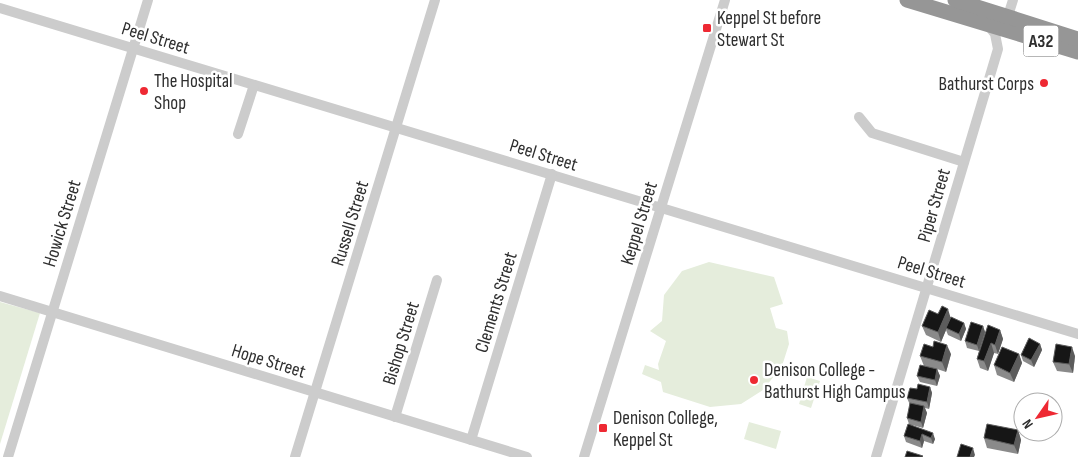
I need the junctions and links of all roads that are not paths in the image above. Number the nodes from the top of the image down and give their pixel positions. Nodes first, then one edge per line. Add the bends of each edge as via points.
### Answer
1 (148, 0) edge
2 (435, 0) edge
3 (725, 0) edge
4 (907, 0) edge
5 (955, 0) edge
6 (1013, 0) edge
7 (0, 8) edge
8 (987, 24) junction
9 (1006, 24) junction
10 (1022, 35) junction
11 (1078, 39) edge
12 (134, 48) junction
13 (998, 49) junction
14 (1078, 52) edge
15 (254, 85) junction
16 (859, 117) dead end
17 (396, 127) junction
18 (238, 134) dead end
19 (964, 162) junction
20 (552, 174) junction
21 (661, 208) junction
22 (437, 280) dead end
23 (927, 288) junction
24 (0, 296) edge
25 (52, 312) junction
26 (1078, 334) edge
27 (316, 393) junction
28 (395, 417) junction
29 (471, 440) junction
30 (8, 457) edge
31 (295, 457) edge
32 (527, 457) edge
33 (584, 457) edge
34 (876, 457) edge

1 - 12 street, Howick Street
2 - 17 street, Russell Street
3 - 21 street, Keppel Street
4 - 8 highway, A32
5 - 9 highway, A32
6 - 9 street
7 - 12 street, Peel Street
8 - 9 highway, A32
8 - 13 street via 995,34
9 - 10 highway, A32
9 - 11 highway, A32
10 - 13 street via 1009,39
10 - 14 highway, A32
12 - 15 street, Peel Street
12 - 25 street, Howick Street
13 - 19 street, Piper Street
15 - 17 street, Peel Street
15 - 18 street
16 - 19 street via 872,134
17 - 20 street, Peel Street
17 - 27 street, Russell Street
19 - 23 street, Piper Street
20 - 21 street, Peel Street
20 - 29 street, Clements Street
21 - 23 street, Peel Street
21 - 33 street, Keppel Street
22 - 28 street, Bishop Street
23 - 26 street, Peel Street
23 - 34 street, Piper Street
24 - 25 street, Hope Street
25 - 27 street, Hope Street
25 - 30 street, Howick Street
27 - 28 street, Hope Street
27 - 31 street, Russell Street
28 - 29 street, Hope Street
29 - 32 street, Hope Street

